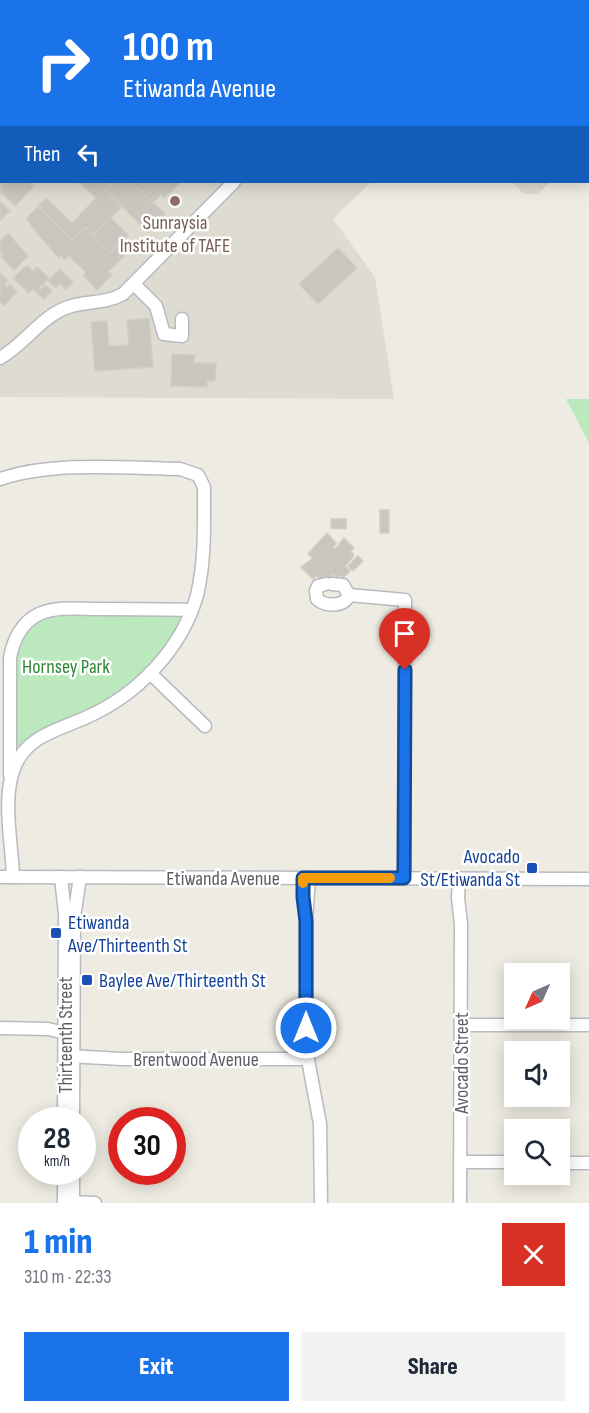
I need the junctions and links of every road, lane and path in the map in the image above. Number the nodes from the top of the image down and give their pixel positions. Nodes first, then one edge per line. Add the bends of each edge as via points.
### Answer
1 (233, 183) edge
2 (134, 284) junction
3 (182, 319) dead end
4 (0, 358) edge
5 (0, 479) edge
6 (349, 595) junction
7 (192, 610) junction
8 (150, 673) junction
9 (205, 726) dead end
10 (9, 785) junction
11 (6, 877) edge
12 (61, 877) junction
13 (80, 877) junction
14 (306, 878) junction
15 (404, 878) junction
16 (462, 878) junction
17 (589, 879) edge
18 (461, 1025) junction
19 (589, 1025) edge
20 (0, 1028) edge
21 (69, 1029) junction
22 (69, 1059) junction
23 (307, 1059) junction
24 (65, 1107) edge
25 (73, 1107) edge
26 (461, 1162) junction
27 (504, 1162) edge
28 (570, 1163) edge
29 (589, 1163) edge
30 (66, 1185) edge
31 (71, 1185) edge
32 (69, 1202) edge
33 (95, 1203) edge
34 (321, 1203) edge
35 (460, 1203) edge

1 - 2 street
2 - 3 street via 156,306 164,334 182,336
2 - 4 street via 116,298 75,305 55,314
5 - 7 street via 65,468 180,469 198,475 204,487 204,530 201,576
6 - 6 street via 340,604 322,603 315,591 318,586 343,585
6 - 15 street via 405,600
7 - 8 street via 175,642
7 - 10 street via 65,609 40,614 26,624 16,636 10,658
8 - 9 street
8 - 10 street via 112,704 41,736 18,760
10 - 11 street
11 - 12 street, Etiwanda Avenue
12 - 13 street, Etiwanda Avenue
12 - 21 street, Thirteenth Street
13 - 14 street, Etiwanda Avenue
13 - 21 street, Thirteenth Street via 74,917
14 - 15 street, Etiwanda Avenue
14 - 23 street via 303,897
15 - 16 street, Etiwanda Avenue
16 - 17 street, Etiwanda Avenue
16 - 18 street, Avocado Street
18 - 19 street
18 - 26 street, Avocado Street
20 - 21 street
21 - 22 street, Thirteenth Street
22 - 23 street, Brentwood Avenue
22 - 24 street, Thirteenth Street
22 - 25 street, Thirteenth Street
23 - 34 street via 320,1124
26 - 27 street
26 - 35 street, Avocado Street
28 - 29 street
30 - 32 street
31 - 32 street
32 - 33 street

